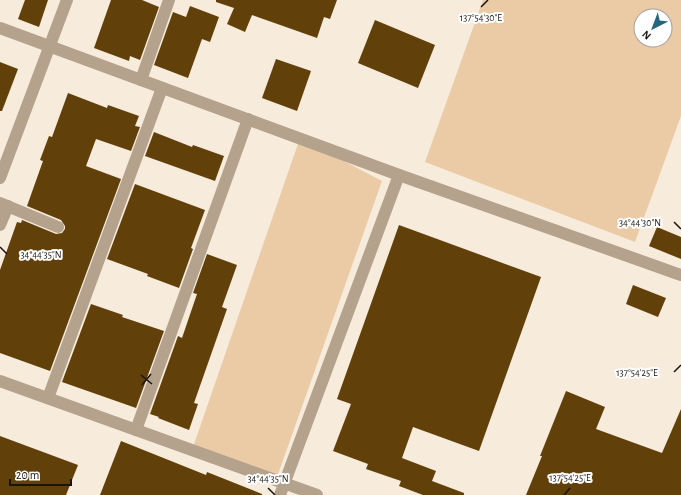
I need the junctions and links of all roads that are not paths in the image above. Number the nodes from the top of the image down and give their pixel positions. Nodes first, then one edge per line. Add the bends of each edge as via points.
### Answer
1 (67, 0) edge
2 (169, 0) edge
3 (0, 28) edge
4 (51, 47) junction
5 (141, 80) junction
6 (162, 88) junction
7 (248, 119) junction
8 (399, 174) junction
9 (0, 178) edge
10 (4, 204) edge
11 (0, 225) edge
12 (58, 227) dead end
13 (681, 275) edge
14 (0, 381) edge
15 (48, 398) junction
16 (136, 430) junction
17 (285, 483) junction
18 (280, 495) edge
19 (317, 495) edge

1 - 4 street
2 - 5 street
3 - 4 street
4 - 5 street
4 - 9 street
5 - 6 street
6 - 7 street
6 - 15 street
7 - 8 street
7 - 16 street
8 - 13 street
8 - 17 street
10 - 11 street
10 - 12 street
14 - 15 street
15 - 16 street
16 - 17 street
17 - 18 street
17 - 19 street

